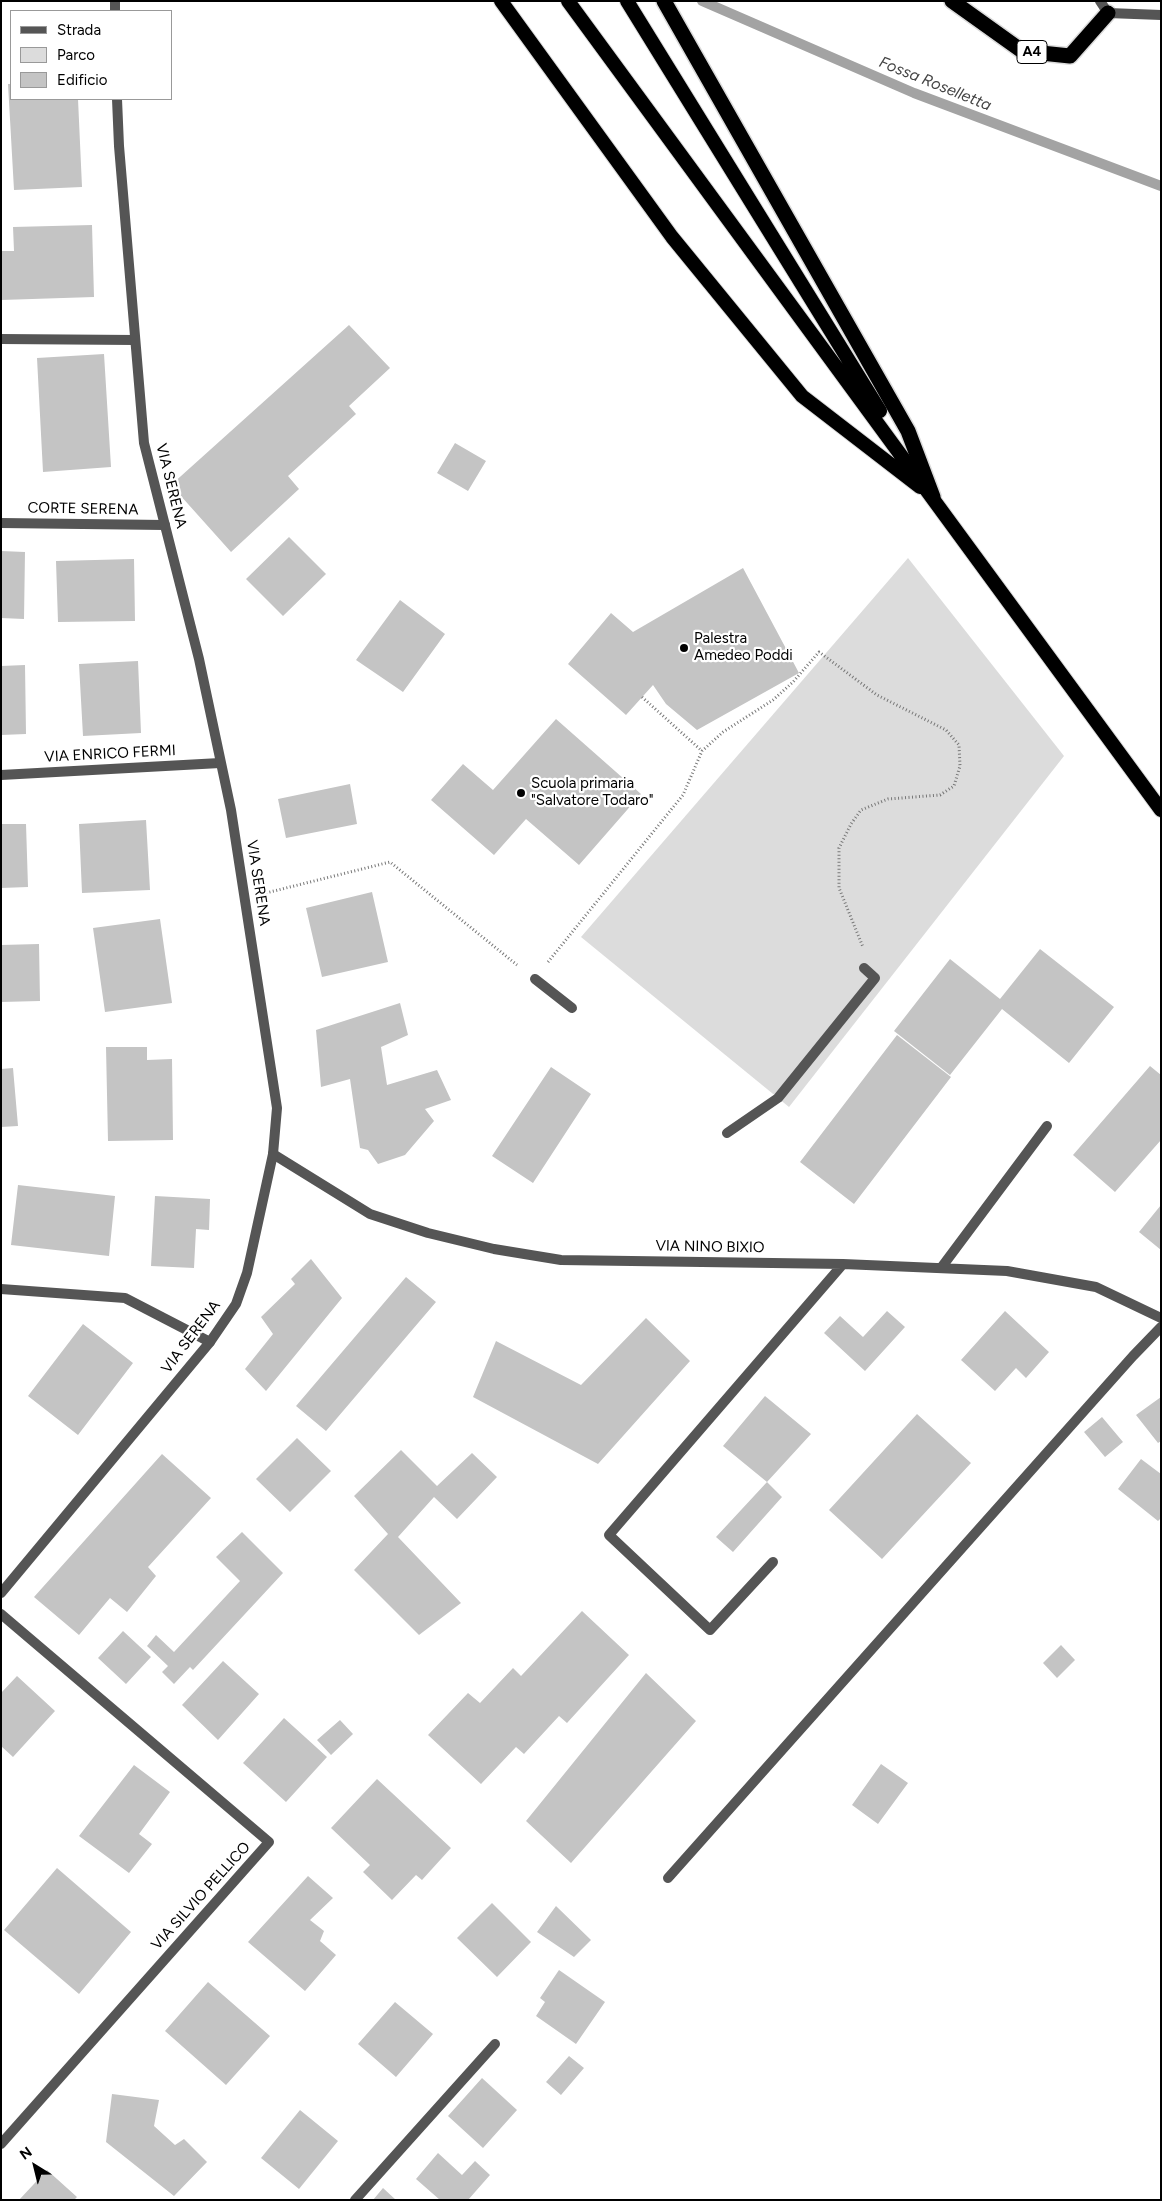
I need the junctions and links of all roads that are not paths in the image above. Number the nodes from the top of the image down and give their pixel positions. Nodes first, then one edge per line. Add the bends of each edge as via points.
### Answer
1 (501, 1) edge
2 (568, 1) edge
3 (627, 1) edge
4 (664, 1) edge
5 (952, 1) edge
6 (1104, 7) edge
7 (1161, 15) edge
8 (117, 100) edge
9 (1, 339) edge
10 (135, 340) junction
11 (933, 497) junction
12 (1, 523) edge
13 (165, 525) junction
14 (220, 763) junction
15 (1, 775) edge
16 (1161, 810) edge
17 (864, 968) road end
18 (535, 979) road end
19 (572, 1008) dead end
20 (1047, 1126) dead end
21 (727, 1133) dead end
22 (273, 1154) junction
23 (843, 1264) junction
24 (941, 1268) junction
25 (1, 1289) edge
26 (1161, 1318) edge
27 (1161, 1327) edge
28 (210, 1342) junction
29 (773, 1562) dead end
30 (1, 1593) edge
31 (1, 1614) edge
32 (668, 1878) dead end
33 (495, 2044) dead end
34 (1, 2144) edge
35 (356, 2200) edge

1 - 11 highway via 672,238 802,396
2 - 11 highway
3 - 11 highway
4 - 11 highway via 908,431
5 - 6 highway, A4 via 1022,51 1070,56
6 - 7 street
8 - 10 street, VIA SERENA
9 - 10 street
10 - 13 street, VIA SERENA via 144,443
11 - 16 highway
12 - 13 street, CORTE SERENA
13 - 14 street, VIA SERENA
14 - 15 street, VIA ENRICO FERMI
14 - 22 street, VIA SERENA via 246,899 277,1108
17 - 21 street via 875,978 778,1098
18 - 19 street
20 - 24 street
22 - 23 street, VIA NINO BIXIO via 370,1214 428,1233 494,1248 561,1260
22 - 28 street, VIA SERENA via 247,1273 236,1304
23 - 24 street, VIA NINO BIXIO
23 - 29 street via 609,1535 710,1630
24 - 26 street, VIA NINO BIXIO via 1007,1271 1096,1287
25 - 28 street via 125,1298
27 - 32 street
28 - 30 street, VIA SERENA
31 - 34 street, VIA SILVIO PELLICO via 269,1842
33 - 35 street

